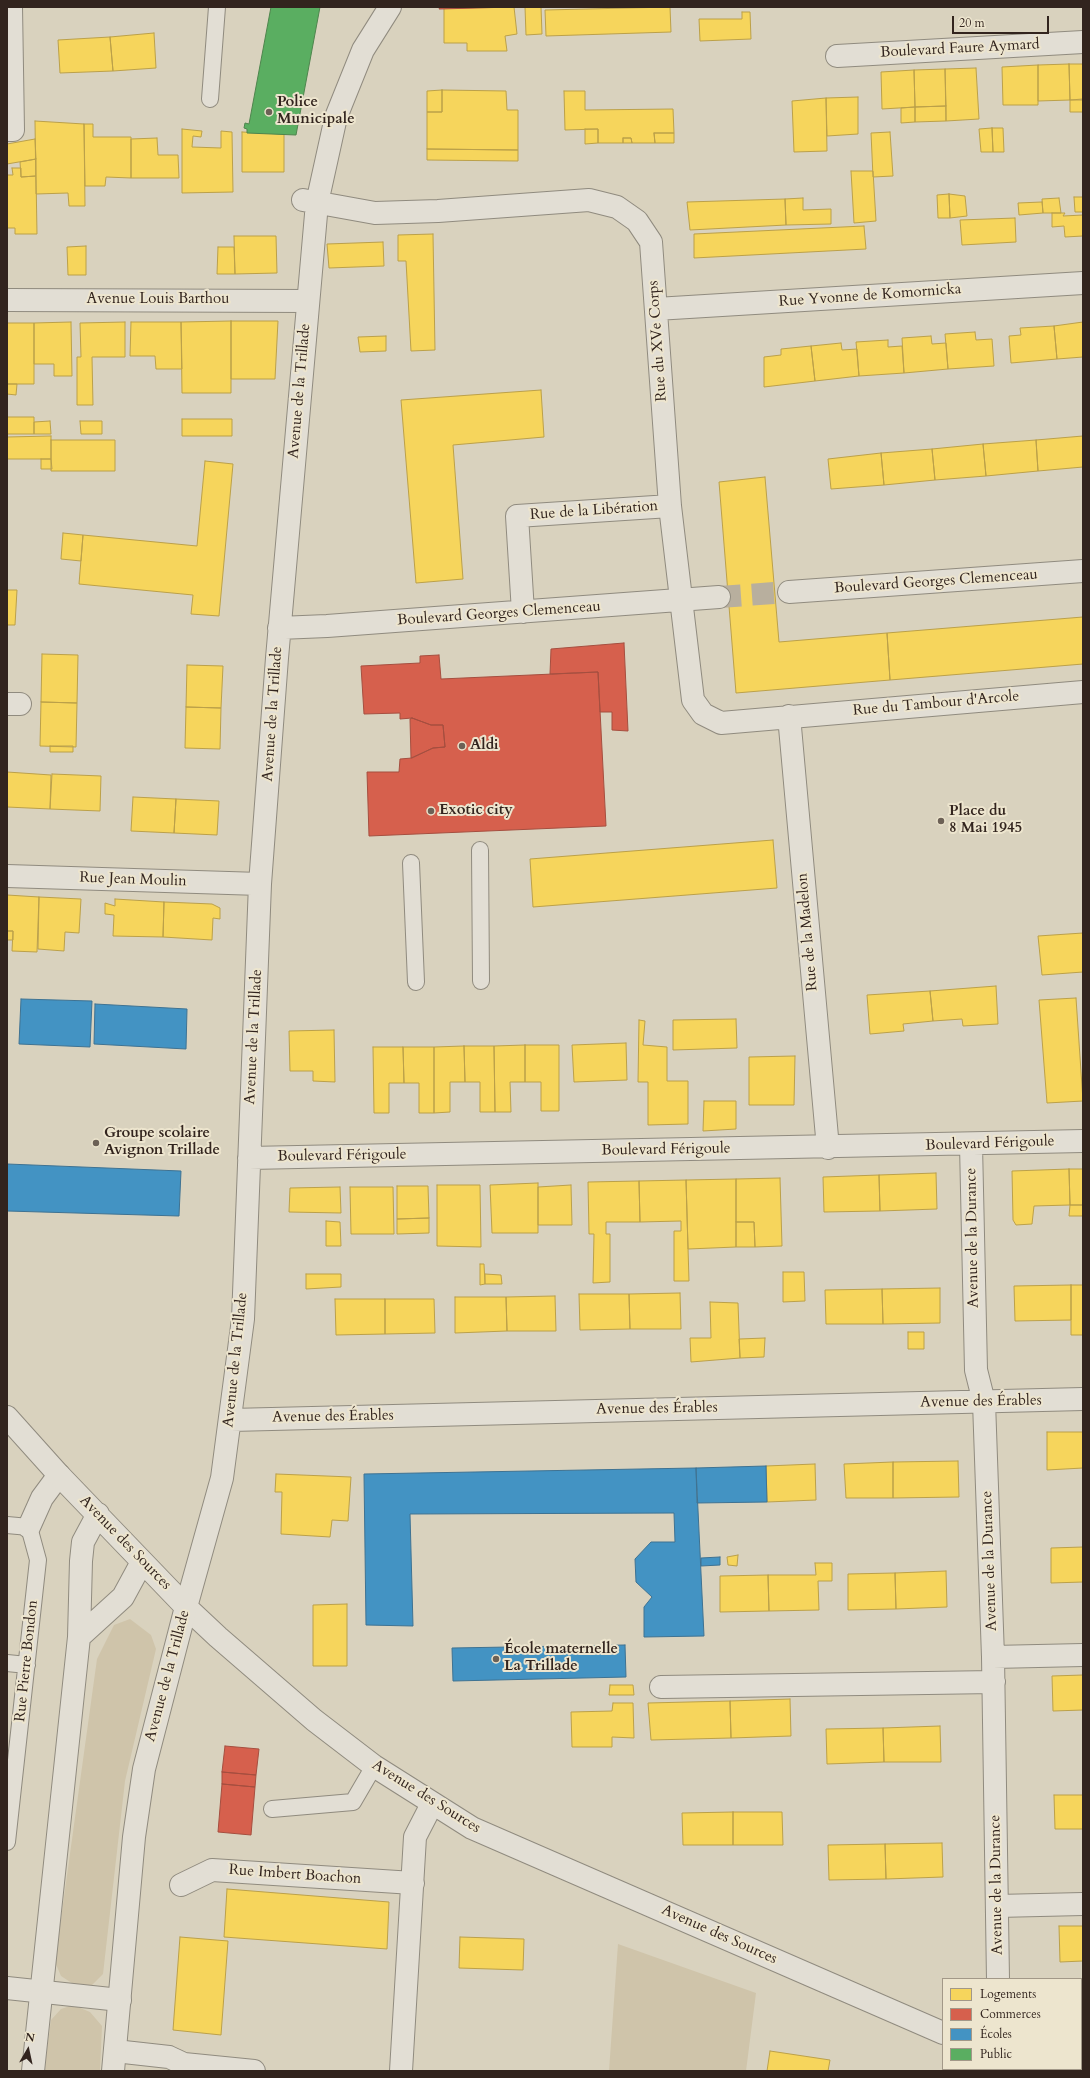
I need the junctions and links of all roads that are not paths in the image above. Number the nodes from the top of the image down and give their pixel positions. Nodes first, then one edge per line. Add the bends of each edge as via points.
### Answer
1 (11, 7) edge
2 (217, 7) edge
3 (390, 7) edge
4 (1083, 42) edge
5 (837, 56) dead end
6 (210, 99) dead end
7 (7, 130) edge
8 (309, 201) junction
9 (1083, 283) edge
10 (7, 300) edge
11 (308, 300) junction
12 (656, 309) junction
13 (670, 506) junction
14 (1083, 571) edge
15 (789, 592) tunnel mouth
16 (719, 597) tunnel mouth
17 (682, 600) junction
18 (523, 612) junction
19 (279, 628) junction
20 (1083, 692) edge
21 (789, 716) junction
22 (480, 850) dead end
23 (410, 863) dead end
24 (7, 876) edge
25 (260, 884) junction
26 (482, 981) dead end
27 (416, 982) dead end
28 (1083, 1141) edge
29 (971, 1145) junction
30 (828, 1148) junction
31 (249, 1158) junction
32 (1083, 1399) edge
33 (984, 1402) junction
34 (7, 1417) edge
35 (231, 1420) junction
36 (59, 1474) junction
37 (98, 1514) junction
38 (7, 1525) edge
39 (29, 1527) junction
40 (142, 1562) junction
41 (186, 1607) junction
42 (79, 1637) junction
43 (1083, 1655) edge
44 (993, 1657) junction
45 (7, 1663) edge
46 (27, 1665) junction
47 (994, 1682) junction
48 (661, 1688) dead end
49 (374, 1766) junction
50 (432, 1804) junction
51 (272, 1809) dead end
52 (7, 1842) edge
53 (413, 1883) junction
54 (181, 1885) dead end
55 (1083, 1904) edge
56 (997, 1906) junction
57 (998, 1978) edge
58 (7, 1988) edge
59 (41, 1992) junction
60 (120, 2000) junction
61 (942, 2033) edge
62 (114, 2061) edge
63 (184, 2068) edge
64 (33, 2071) edge
65 (254, 2071) edge
66 (401, 2071) edge

1 - 7 street via 13,130
2 - 6 lane
3 - 8 street, Avenue de la Trillade via 363,50 336,117
4 - 5 street, Boulevard Faure Aymard
8 - 11 street, Avenue de la Trillade
8 - 12 street, Rue du XVe Corps via 375,212 438,211 590,200 618,207 637,221 651,242
9 - 12 street, Rue Yvonne de Komornicka
10 - 11 street, Avenue Louis Barthou
11 - 19 street, Avenue de la Trillade
12 - 13 street, Rue du XVe Corps
13 - 17 street, Rue du XVe Corps
13 - 18 street, Rue de la Libération via 517,516
14 - 15 street, Boulevard Georges Clemenceau
16 - 17 street, Boulevard Georges Clemenceau
17 - 18 street, Boulevard Georges Clemenceau
17 - 21 street, Rue du XVe Corps via 693,700 703,714 721,723
18 - 19 street, Boulevard Georges Clemenceau
19 - 25 street, Avenue de la Trillade
20 - 21 street, Rue du Tambour d'Arcole
21 - 30 street, Rue de la Madelon
22 - 26 lane
23 - 27 lane
24 - 25 street, Rue Jean Moulin
25 - 31 street, Avenue de la Trillade
28 - 29 street, Boulevard Férigoule
29 - 30 street, Boulevard Férigoule
29 - 33 street, Avenue de la Durance via 976,1370
30 - 31 street, Boulevard Férigoule
31 - 35 street, Avenue de la Trillade via 244,1319
32 - 33 street, Avenue des Érables
33 - 35 street, Avenue des Érables
33 - 44 street, Avenue de la Durance
34 - 36 street, Avenue des Sources
35 - 41 street, Avenue de la Trillade via 222,1478
36 - 37 street, Avenue des Sources
36 - 39 street via 42,1498
37 - 40 street, Avenue des Sources
37 - 42 street via 84,1542
38 - 39 lane
39 - 46 lane, Rue Pierre Bondon via 38,1560
40 - 41 street, Avenue des Sources
40 - 42 street via 123,1597
41 - 49 street, Avenue des Sources via 218,1638 314,1720
41 - 60 street, Avenue de la Trillade via 144,1769 134,1836
42 - 59 street
43 - 44 street
44 - 47 street, Avenue de la Durance
45 - 46 lane
46 - 52 lane, Rue Pierre Bondon
47 - 48 street
47 - 56 street, Avenue de la Durance
49 - 50 street, Avenue des Sources
49 - 51 lane via 353,1802
50 - 53 street via 416,1838
50 - 61 street, Avenue des Sources via 472,1828
53 - 54 street, Rue Imbert Boachon via 212,1870
53 - 66 street
55 - 56 street
56 - 57 street, Avenue de la Durance
58 - 59 street
59 - 60 street
59 - 64 street
60 - 62 street, Avenue de la Trillade
62 - 63 street via 169,2057
63 - 65 street

